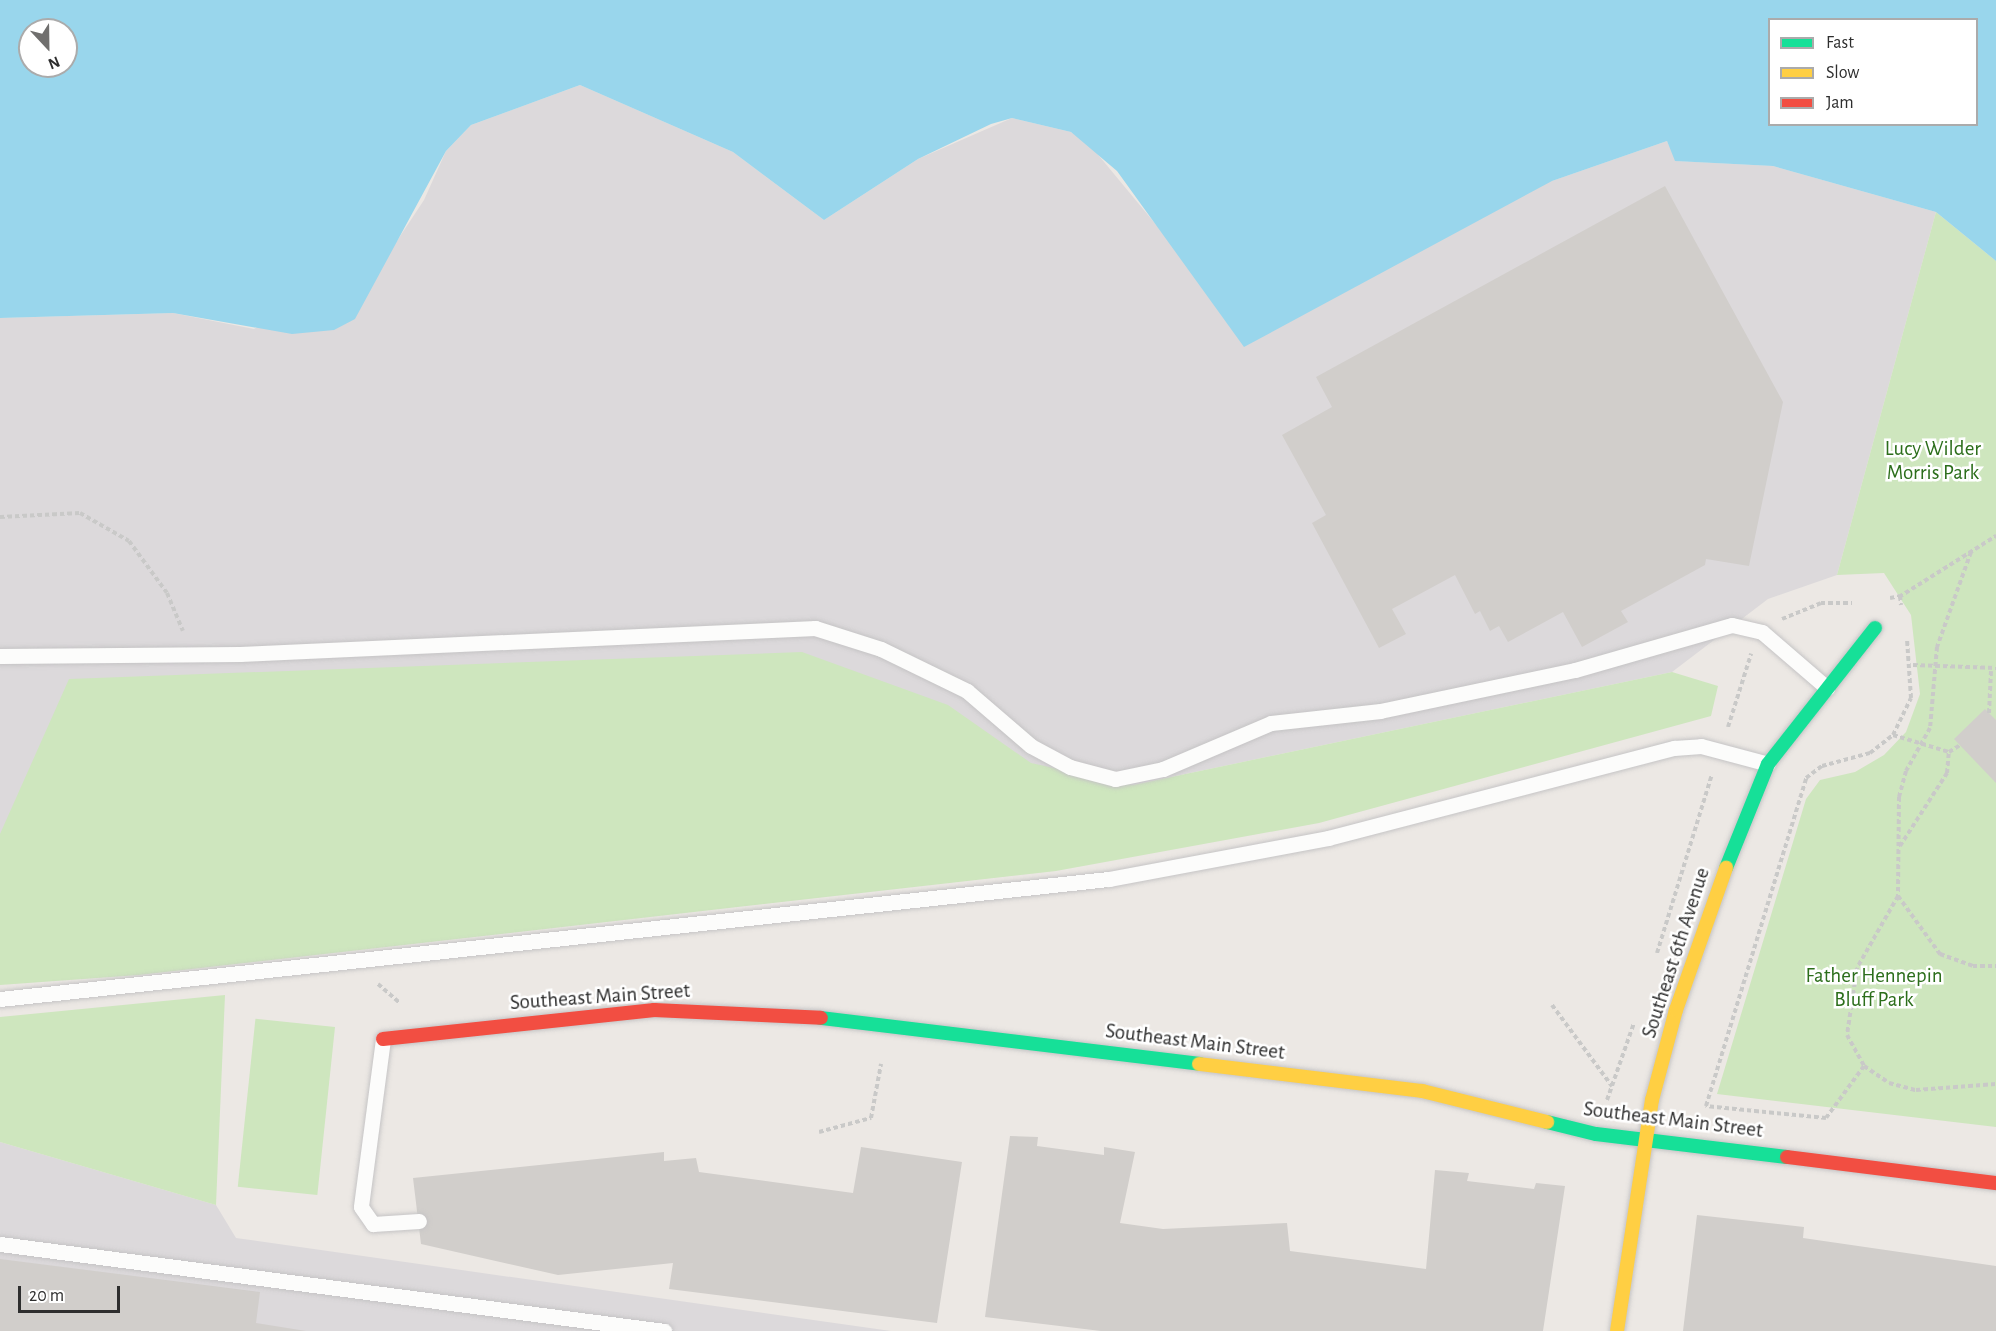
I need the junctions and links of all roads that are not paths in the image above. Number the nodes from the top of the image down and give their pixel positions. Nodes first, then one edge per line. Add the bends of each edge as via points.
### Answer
1 (1875, 628) road end
2 (0, 656) edge
3 (1827, 688) junction
4 (1768, 764) junction
5 (0, 999) edge
6 (383, 1038) joint
7 (1644, 1138) junction
8 (1996, 1183) edge
9 (419, 1221) dead end
10 (0, 1244) edge
11 (663, 1331) edge
12 (1617, 1331) edge

1 - 3 street, Southeast 6th Avenue
2 - 3 lane via 193,654 815,628 881,649 967,691 1031,746 1070,768 1115,779 1163,769 1271,723 1380,711 1575,670 1732,625 1762,632
3 - 4 street, Southeast 6th Avenue
4 - 5 lane via 1720,750 1674,748 1328,838 1109,879
4 - 7 street, Southeast 6th Avenue via 1676,1010
6 - 7 street, Southeast Main Street via 654,1010 737,1011 1422,1091 1582,1132
6 - 9 lane via 361,1207 373,1224
7 - 8 street, Southeast Main Street
7 - 12 street, Southeast 6th Avenue
10 - 11 lane

